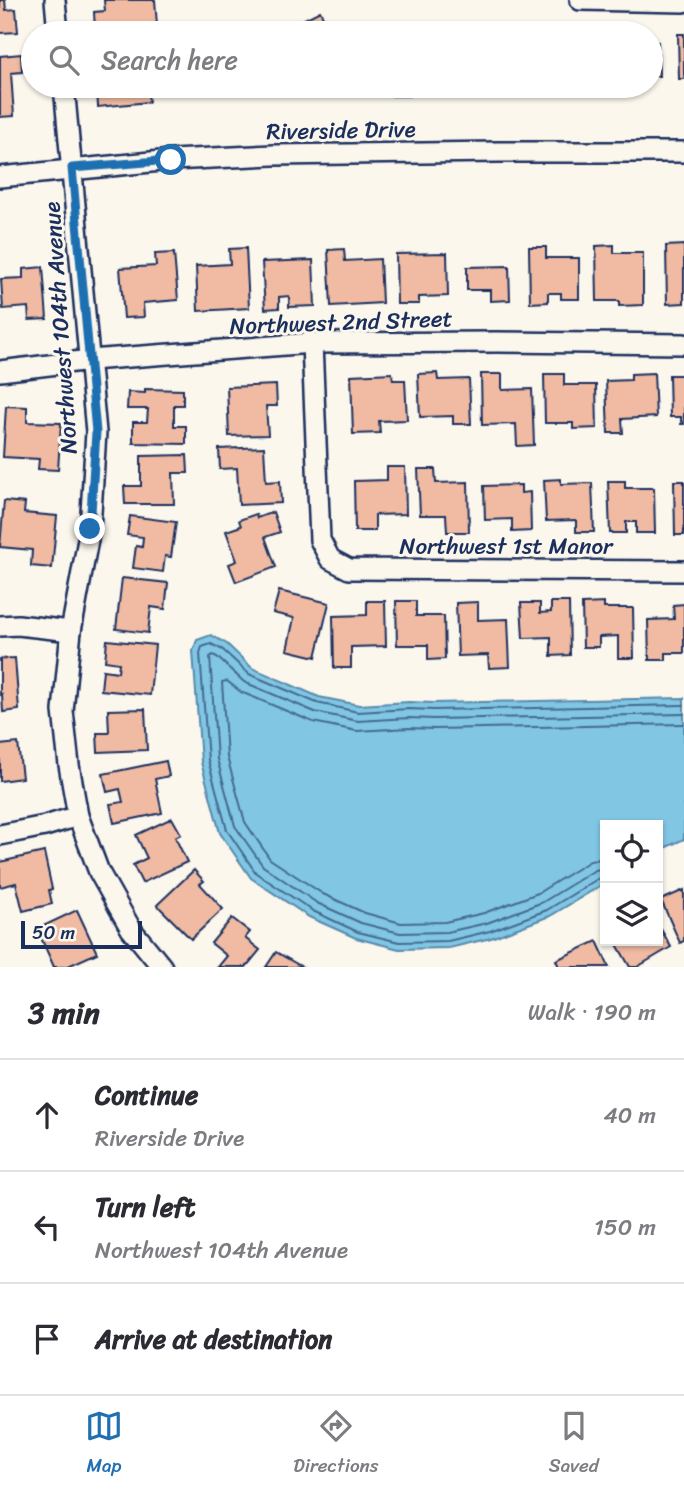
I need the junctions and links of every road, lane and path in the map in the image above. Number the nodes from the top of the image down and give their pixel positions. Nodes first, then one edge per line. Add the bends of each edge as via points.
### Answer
1 (55, 0) edge
2 (580, 0) edge
3 (684, 2) edge
4 (57, 21) edge
5 (65, 98) edge
6 (684, 152) edge
7 (72, 168) junction
8 (0, 177) edge
9 (312, 343) junction
10 (684, 344) edge
11 (90, 360) junction
12 (0, 371) edge
13 (684, 571) edge
14 (0, 626) edge
15 (71, 631) junction
16 (78, 816) junction
17 (0, 835) edge
18 (162, 967) edge

1 - 4 street
2 - 3 street
5 - 7 street, Northwest 104th Avenue
6 - 7 street, Riverside Drive via 273,155
7 - 8 street, Riverside Drive
7 - 11 street, Northwest 104th Avenue
9 - 10 street, Northwest 2nd Street
9 - 11 street, Northwest 2nd Street
9 - 13 street, Northwest 1st Manor via 320,540 330,559 349,569
11 - 12 street, Northwest 2nd Street
11 - 15 street, Northwest 104th Avenue via 96,432 90,529
14 - 15 street
15 - 16 street, Northwest 104th Avenue via 62,711
16 - 17 street
16 - 18 street, Northwest 104th Avenue via 99,872 131,929

